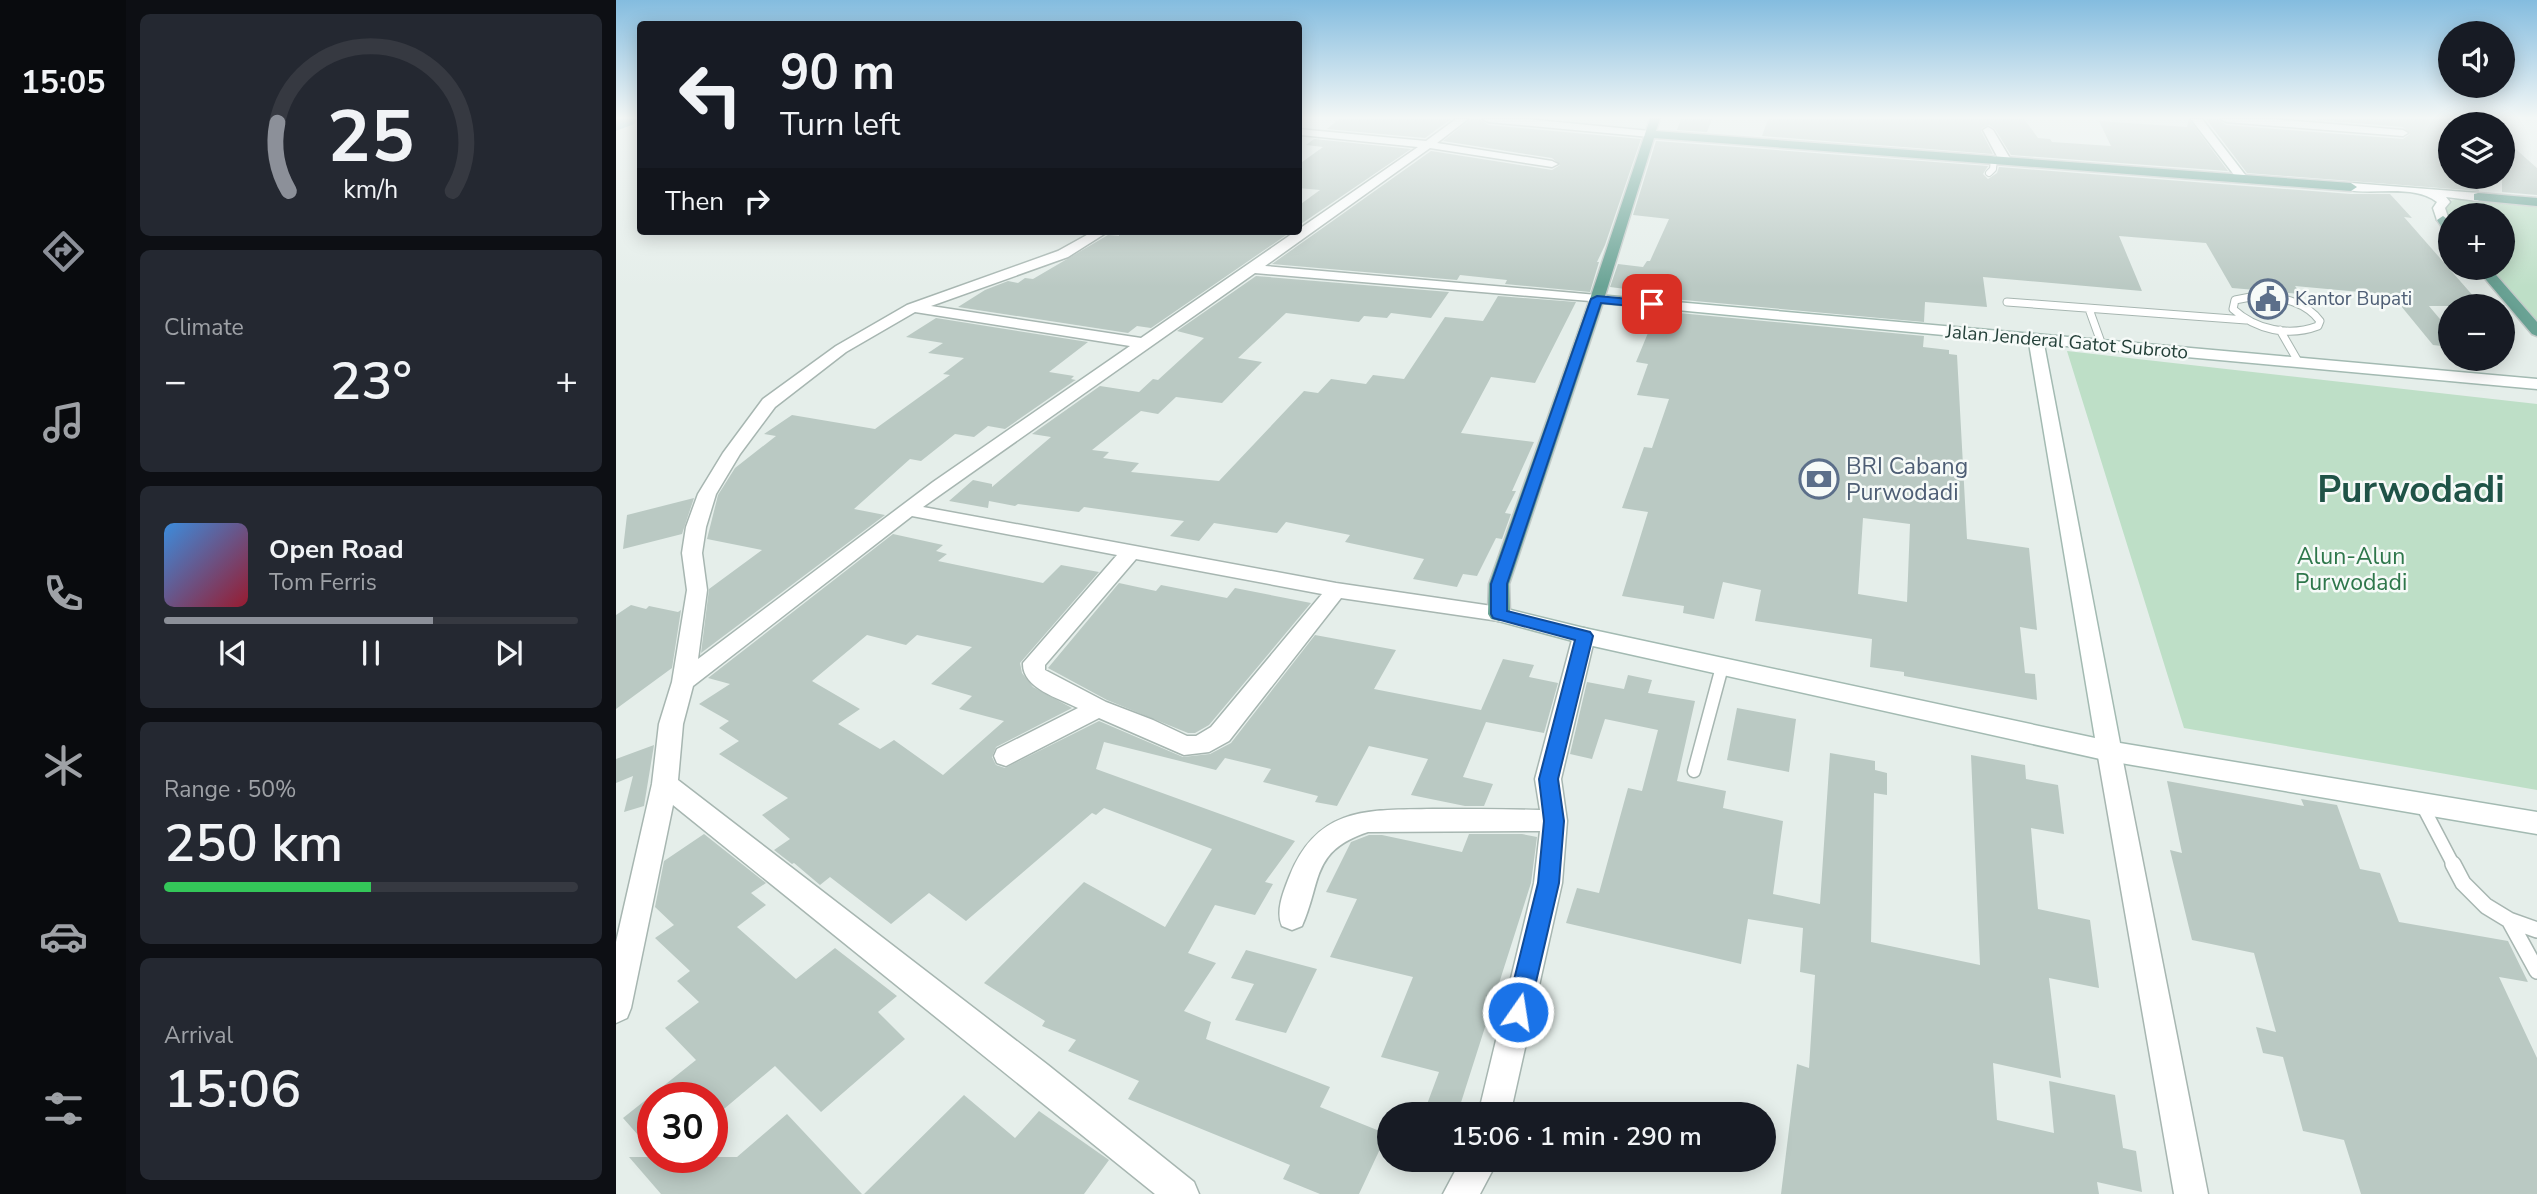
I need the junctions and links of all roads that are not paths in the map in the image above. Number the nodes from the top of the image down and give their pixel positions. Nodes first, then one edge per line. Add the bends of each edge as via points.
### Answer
1 (1387, 175) edge
2 (1637, 175) edge
3 (2200, 175) edge
4 (2239, 175) edge
5 (2242, 178) junction
6 (2351, 187) joint
7 (2413, 195) junction
8 (2477, 197) junction
9 (2537, 202) edge
10 (2438, 203) edge
11 (2443, 203) edge
12 (2438, 218) edge
13 (1302, 221) edge
14 (1318, 223) junction
15 (1302, 234) edge
16 (1096, 235) edge
17 (1301, 235) edge
18 (1254, 269) junction
19 (2493, 280) edge
20 (1597, 299) junction
21 (2007, 302) dead end
22 (912, 308) junction
23 (2089, 309) junction
24 (2246, 320) junction
25 (2280, 330) junction
26 (2537, 331) edge
27 (2036, 340) junction
28 (1141, 343) junction
29 (2102, 345) junction
30 (2299, 363) junction
31 (2537, 383) edge
32 (908, 510) junction
33 (1131, 552) junction
34 (1336, 590) junction
35 (1499, 614) junction
36 (1584, 636) junction
37 (1723, 667) junction
38 (683, 682) junction
39 (1098, 708) junction
40 (2109, 751) junction
41 (1006, 756) dead end
42 (1695, 771) dead end
43 (665, 784) junction
44 (2421, 803) junction
45 (1554, 821) junction
46 (2537, 823) edge
47 (1292, 917) dead end
48 (2509, 920) junction
49 (2537, 930) edge
50 (2537, 971) edge
51 (616, 1008) edge
52 (1497, 1102) edge
53 (1474, 1172) edge
54 (1182, 1194) edge
55 (1460, 1194) edge
56 (2191, 1194) edge

1 - 14 street
2 - 20 main road
3 - 5 main road
4 - 5 street
5 - 6 main road
6 - 7 street
7 - 8 street
7 - 10 street via 2425,204
7 - 12 street
8 - 9 main road
8 - 11 street
13 - 14 street
14 - 15 street
16 - 22 street via 1063,254
17 - 18 street
18 - 20 street, Jalan Jenderal Gatot Subroto
18 - 28 street
19 - 26 main road
20 - 27 street, Jalan Jenderal Gatot Subroto
20 - 35 main road via 1499,584
21 - 23 lane
22 - 28 street
22 - 38 street via 841,349 769,403 732,453 707,494 696,527 692,553 697,590
23 - 24 lane
23 - 29 lane
24 - 25 lane
24 - 25 lane via 2233,309 2235,300 2261,295 2298,304 2320,321 2311,330
25 - 30 lane
27 - 29 street, Jalan Jenderal Gatot Subroto
27 - 40 street
28 - 32 street
29 - 30 street, Jalan Jenderal Gatot Subroto
30 - 31 street, Jalan Jenderal Gatot Subroto
32 - 33 street
32 - 38 street
33 - 34 street
33 - 39 street via 1034,663 1038,677
34 - 35 street
34 - 39 street via 1220,734 1200,745 1184,746
35 - 36 street
36 - 37 street
36 - 45 street via 1548,779
37 - 40 street
37 - 42 lane
38 - 43 street via 671,724
39 - 41 street
40 - 44 street
40 - 56 street
43 - 51 street
43 - 54 street
44 - 46 street
44 - 48 lane via 2463,883 2486,906
45 - 47 street via 1368,821 1349,826 1334,833 1315,853 1299,882
45 - 52 street via 1548,883
48 - 49 lane
48 - 50 lane
53 - 55 street

